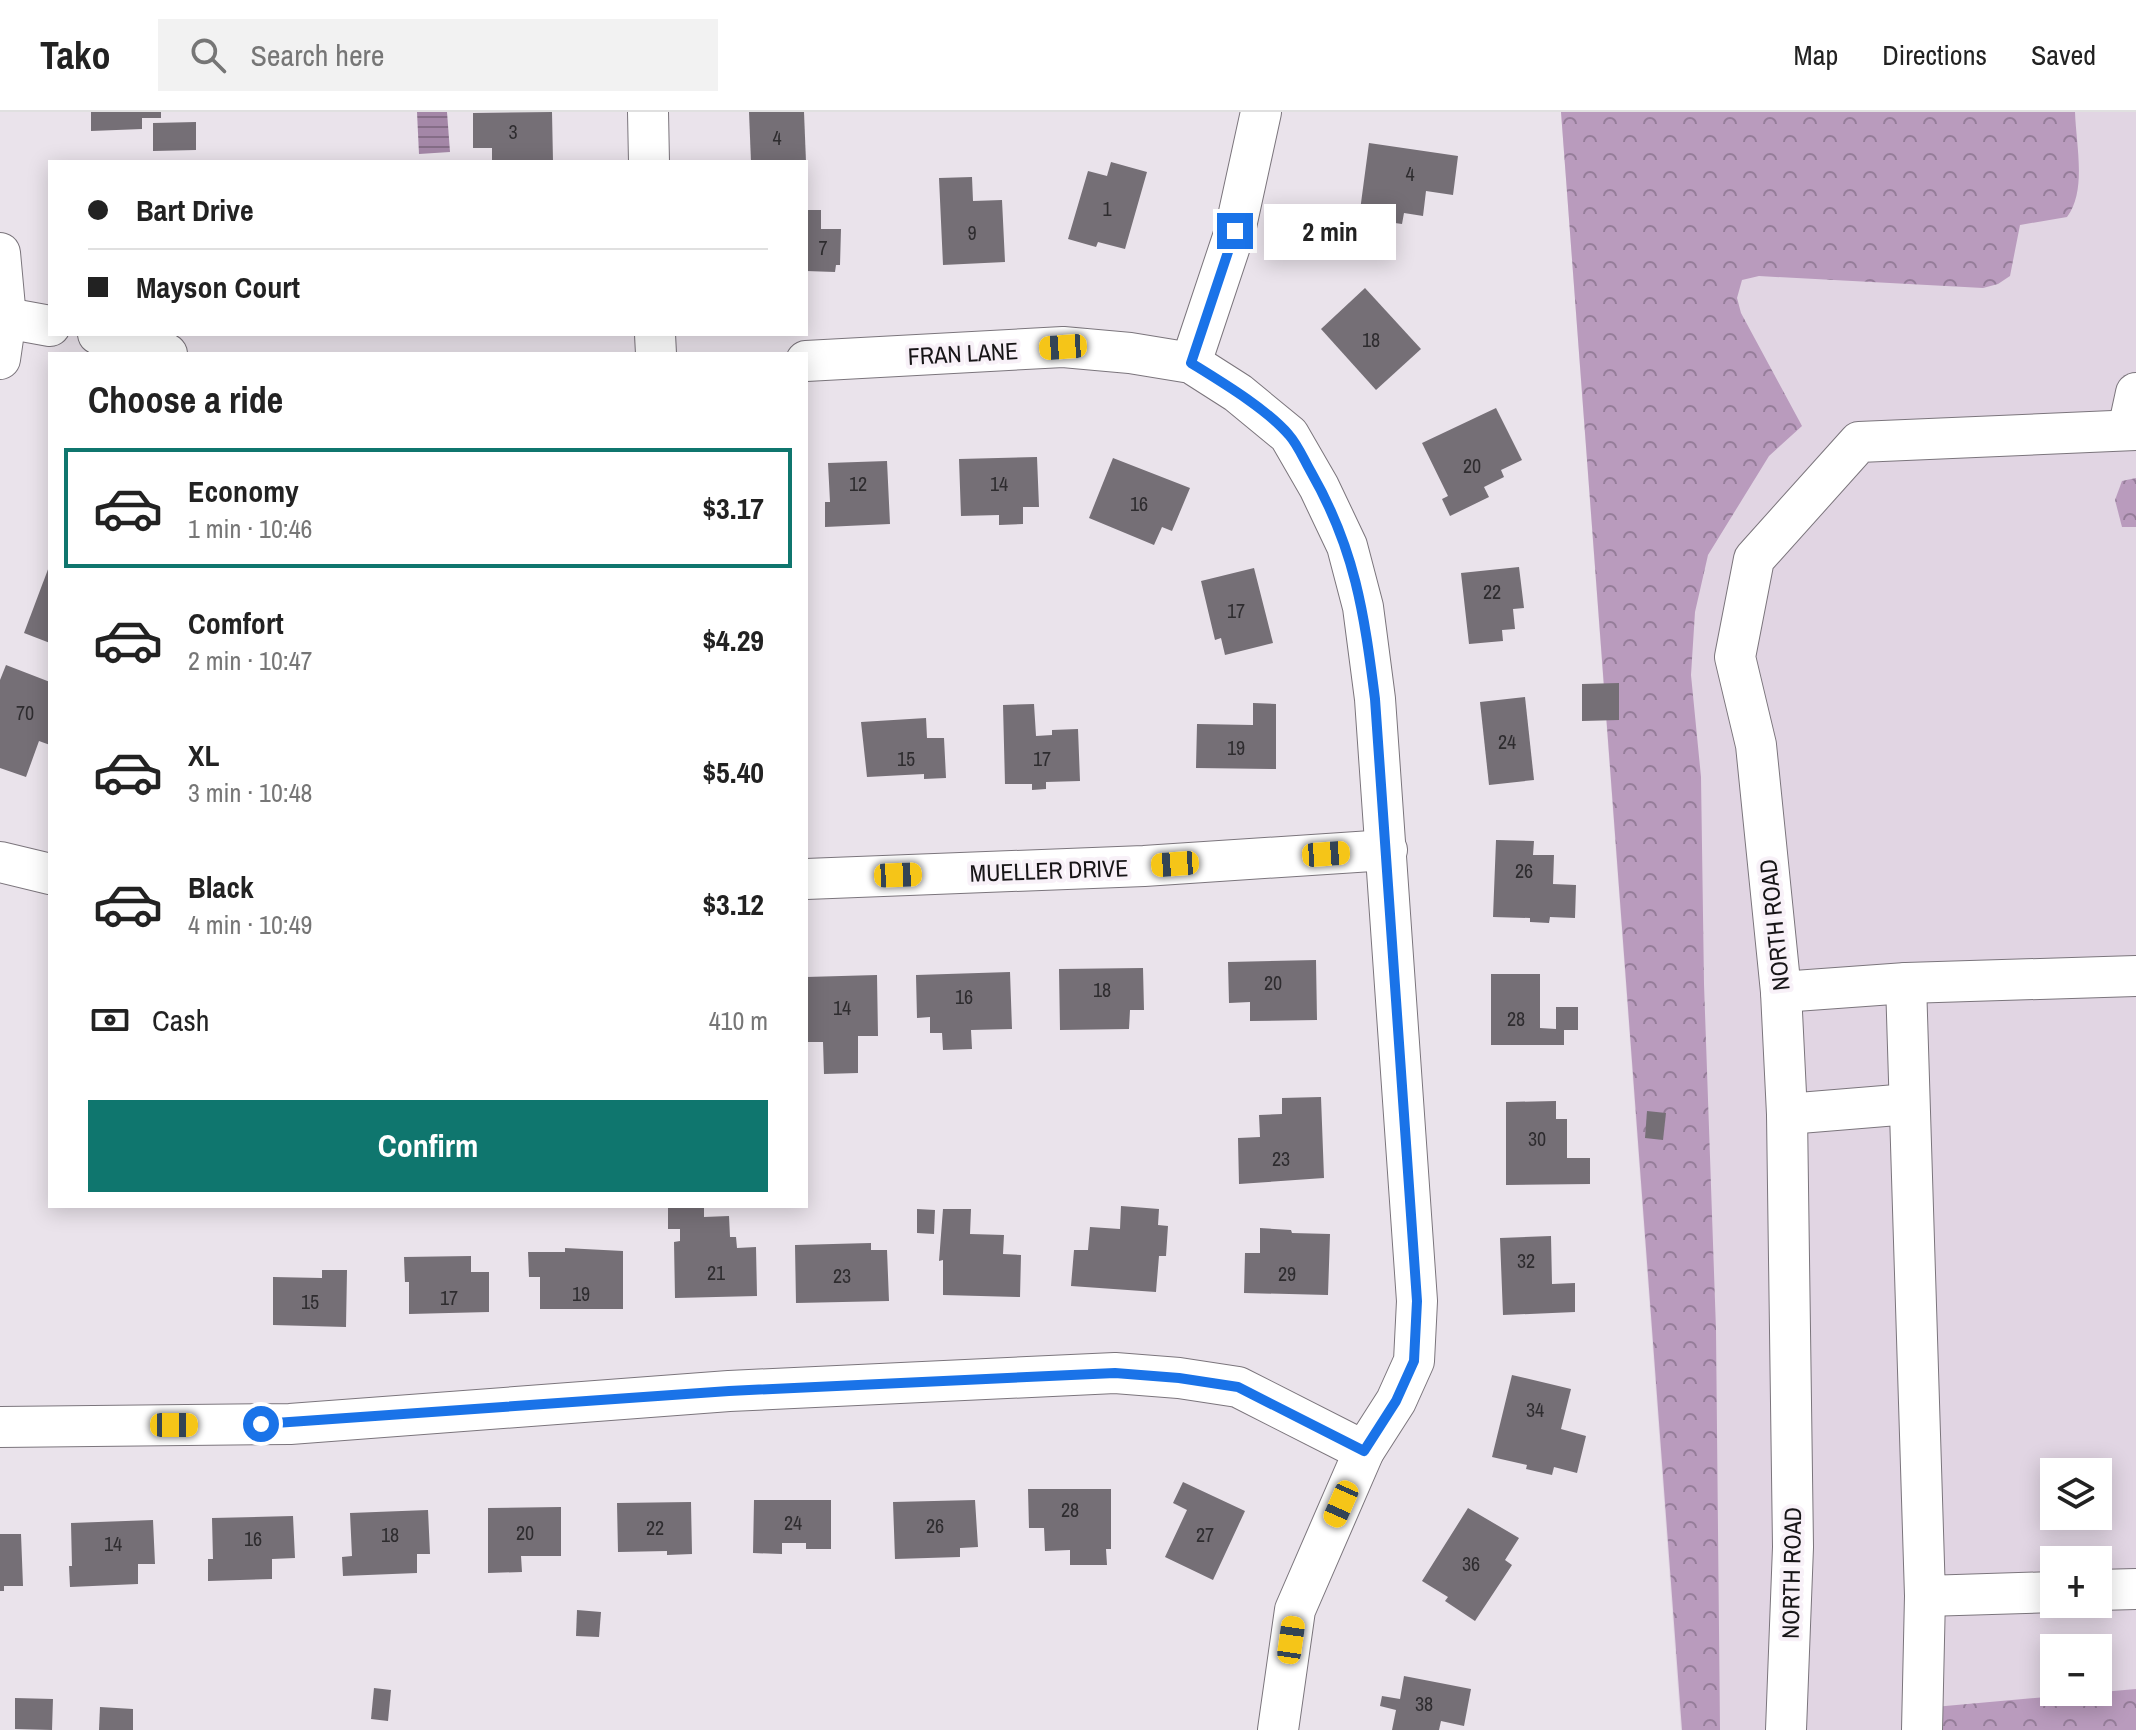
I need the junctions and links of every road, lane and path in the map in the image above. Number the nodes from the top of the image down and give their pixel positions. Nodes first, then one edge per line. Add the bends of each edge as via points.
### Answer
1 (648, 112) edge
2 (1261, 112) edge
3 (649, 160) edge
4 (0, 253) edge
5 (6, 318) junction
6 (48, 326) edge
7 (105, 336) edge
8 (160, 352) edge
9 (0, 359) edge
10 (808, 361) edge
11 (1191, 363) junction
12 (2133, 417) edge
13 (1387, 850) junction
14 (0, 862) edge
15 (48, 874) edge
16 (808, 879) edge
17 (2136, 976) edge
18 (1906, 983) junction
19 (1781, 992) junction
20 (1909, 1104) junction
21 (1787, 1114) junction
22 (0, 1427) edge
23 (1364, 1451) junction
24 (2136, 1589) edge
25 (2112, 1590) edge
26 (2040, 1592) edge
27 (1925, 1596) junction
28 (1278, 1730) edge
29 (1786, 1730) edge
30 (1922, 1730) edge

1 - 3 street
2 - 11 street via 1235,231
4 - 5 street
5 - 6 street
5 - 9 street
7 - 8 street
10 - 11 street, FRAN LANE via 1063,347
11 - 13 street, FRAN LANE via 1289,435 1347,546 1363,607
12 - 19 street, NORTH ROAD via 1859,442 1754,559 1735,657 1756,745
13 - 16 street, MUELLER DRIVE
13 - 23 street, FRAN LANE via 1417,1301 1414,1361
14 - 15 street
17 - 18 street
18 - 19 street
18 - 20 street
19 - 21 street, NORTH ROAD
20 - 21 street
20 - 27 street
21 - 29 street, NORTH ROAD via 1793,1547
22 - 23 street via 290,1424 729,1391 1115,1373 1238,1387
23 - 28 street, FRAN LANE via 1295,1610
24 - 25 street
26 - 27 street
27 - 30 street

